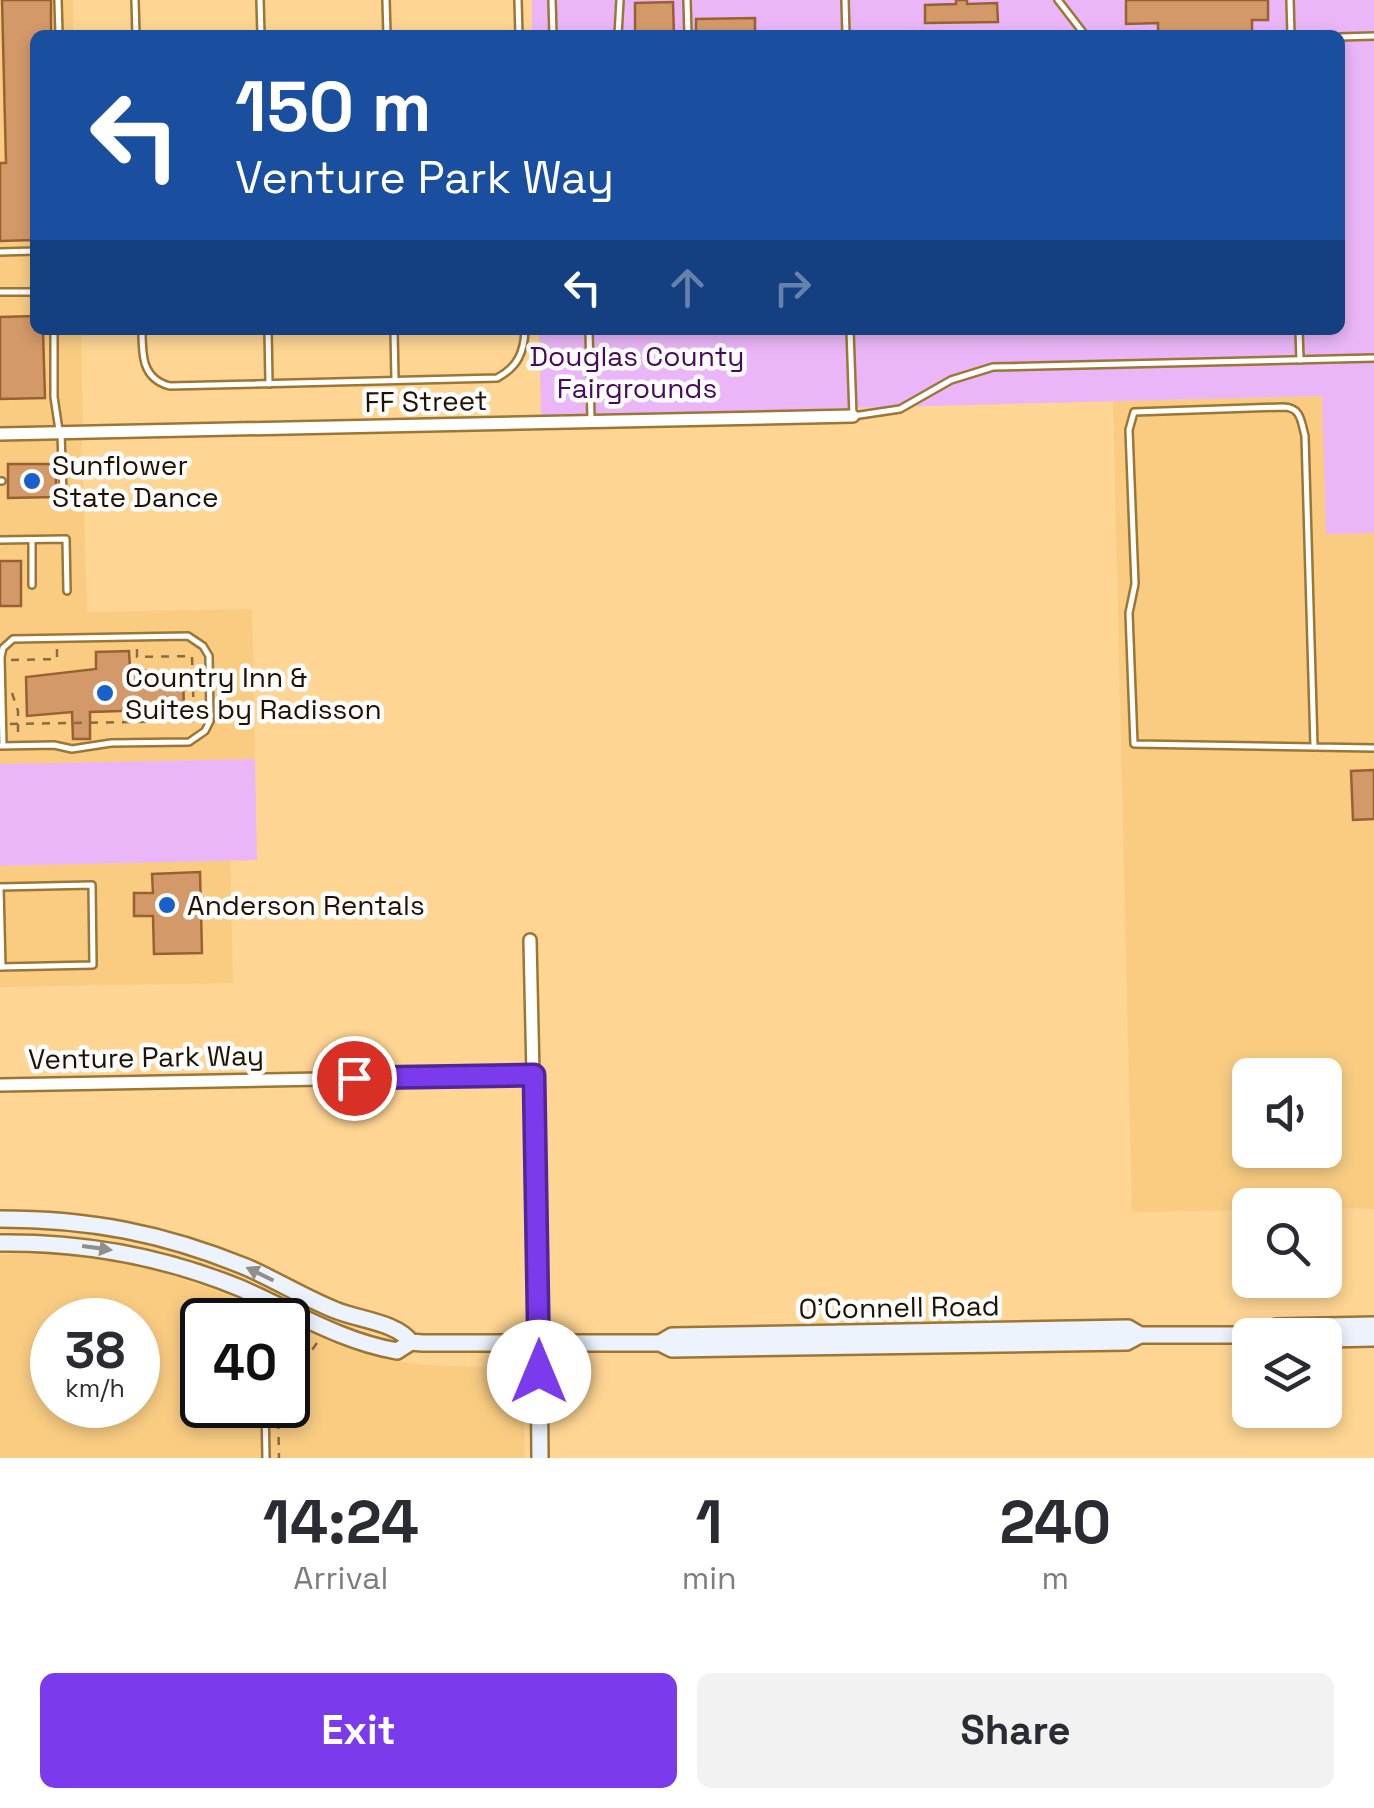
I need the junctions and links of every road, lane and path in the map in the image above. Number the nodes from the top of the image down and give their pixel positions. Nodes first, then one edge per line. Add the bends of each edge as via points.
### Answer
1 (58, 0) edge
2 (135, 0) edge
3 (260, 0) edge
4 (386, 0) edge
5 (518, 0) edge
6 (552, 0) edge
7 (620, 0) edge
8 (687, 0) edge
9 (845, 0) edge
10 (1058, 0) edge
11 (1290, 0) edge
12 (58, 30) edge
13 (136, 30) edge
14 (261, 30) edge
15 (387, 30) edge
16 (519, 30) edge
17 (553, 30) edge
18 (618, 30) edge
19 (688, 30) edge
20 (846, 30) edge
21 (1080, 30) edge
22 (1291, 30) edge
23 (1374, 36) edge
24 (1345, 37) edge
25 (0, 252) edge
26 (30, 252) edge
27 (0, 292) edge
28 (30, 292) edge
29 (54, 335) edge
30 (142, 335) edge
31 (268, 335) edge
32 (394, 335) edge
33 (524, 335) edge
34 (589, 335) edge
35 (850, 335) edge
36 (1299, 335) edge
37 (1374, 358) edge
38 (1300, 360) junction
39 (395, 380) junction
40 (270, 384) junction
41 (853, 416) junction
42 (591, 423) junction
43 (61, 433) junction
44 (0, 434) edge
45 (63, 495) dead end
46 (0, 540) edge
47 (32, 540) junction
48 (32, 585) dead end
49 (66, 590) dead end
50 (137, 646) dead end
51 (56, 648) dead end
52 (11, 660) dead end
53 (12, 694) dead end
54 (18, 724) junction
55 (2, 746) edge
56 (18, 746) junction
57 (1314, 746) junction
58 (1374, 748) edge
59 (0, 887) edge
60 (530, 940) dead end
61 (1, 967) edge
62 (534, 1075) junction
63 (0, 1084) edge
64 (0, 1220) edge
65 (0, 1243) edge
66 (251, 1298) edge
67 (1374, 1324) edge
68 (1342, 1325) edge
69 (310, 1327) edge
70 (1232, 1334) edge
71 (1374, 1338) edge
72 (1342, 1339) edge
73 (411, 1342) junction
74 (316, 1343) dead end
75 (539, 1344) junction
76 (310, 1352) edge
77 (266, 1428) edge
78 (278, 1428) edge
79 (266, 1458) edge
80 (278, 1458) edge
81 (540, 1458) edge

1 - 12 lane
2 - 13 lane
3 - 14 lane
4 - 15 lane
5 - 16 lane
6 - 17 lane
7 - 18 lane
8 - 19 lane
9 - 20 lane
10 - 21 lane
11 - 22 lane
23 - 24 lane
25 - 26 lane
27 - 28 lane
29 - 43 lane
30 - 40 lane via 143,361 159,384
31 - 40 lane
32 - 39 lane
33 - 39 lane via 515,365 497,378
34 - 42 lane
35 - 41 lane
36 - 38 lane
37 - 38 lane
38 - 41 lane via 992,366 900,409
39 - 40 lane
41 - 42 street, FF Street
42 - 43 street, FF Street
43 - 44 street, FF Street
43 - 45 lane
46 - 47 lane
47 - 48 lane
47 - 49 lane via 66,540
50 - 54 path via 137,657 192,656 194,721
51 - 52 path via 57,659
53 - 54 path
54 - 56 path
55 - 56 lane
55 - 56 lane via 2,657 13,639 188,636 203,646 210,721 197,739 91,749
57 - 57 lane via 1298,412 1134,412 1134,744
57 - 58 lane
59 - 61 lane
59 - 61 lane via 92,885 93,965
60 - 62 street
62 - 63 street, Venture Park Way
62 - 75 street
73 -> 64 street, O'Connell Road via 402,1330 346,1315 170,1241 92,1222
65 -> 66 street, O'Connell Road via 79,1245 150,1258 225,1282
67 - 68 street, O'Connell Road
69 - 73 street, O'Connell Road via 397,1351
70 - 75 street, O'Connell Road via 1140,1335 1128,1328
71 - 72 street
73 - 75 street, O'Connell Road
74 - 76 path
75 - 81 street
77 - 79 lane
78 - 80 path

